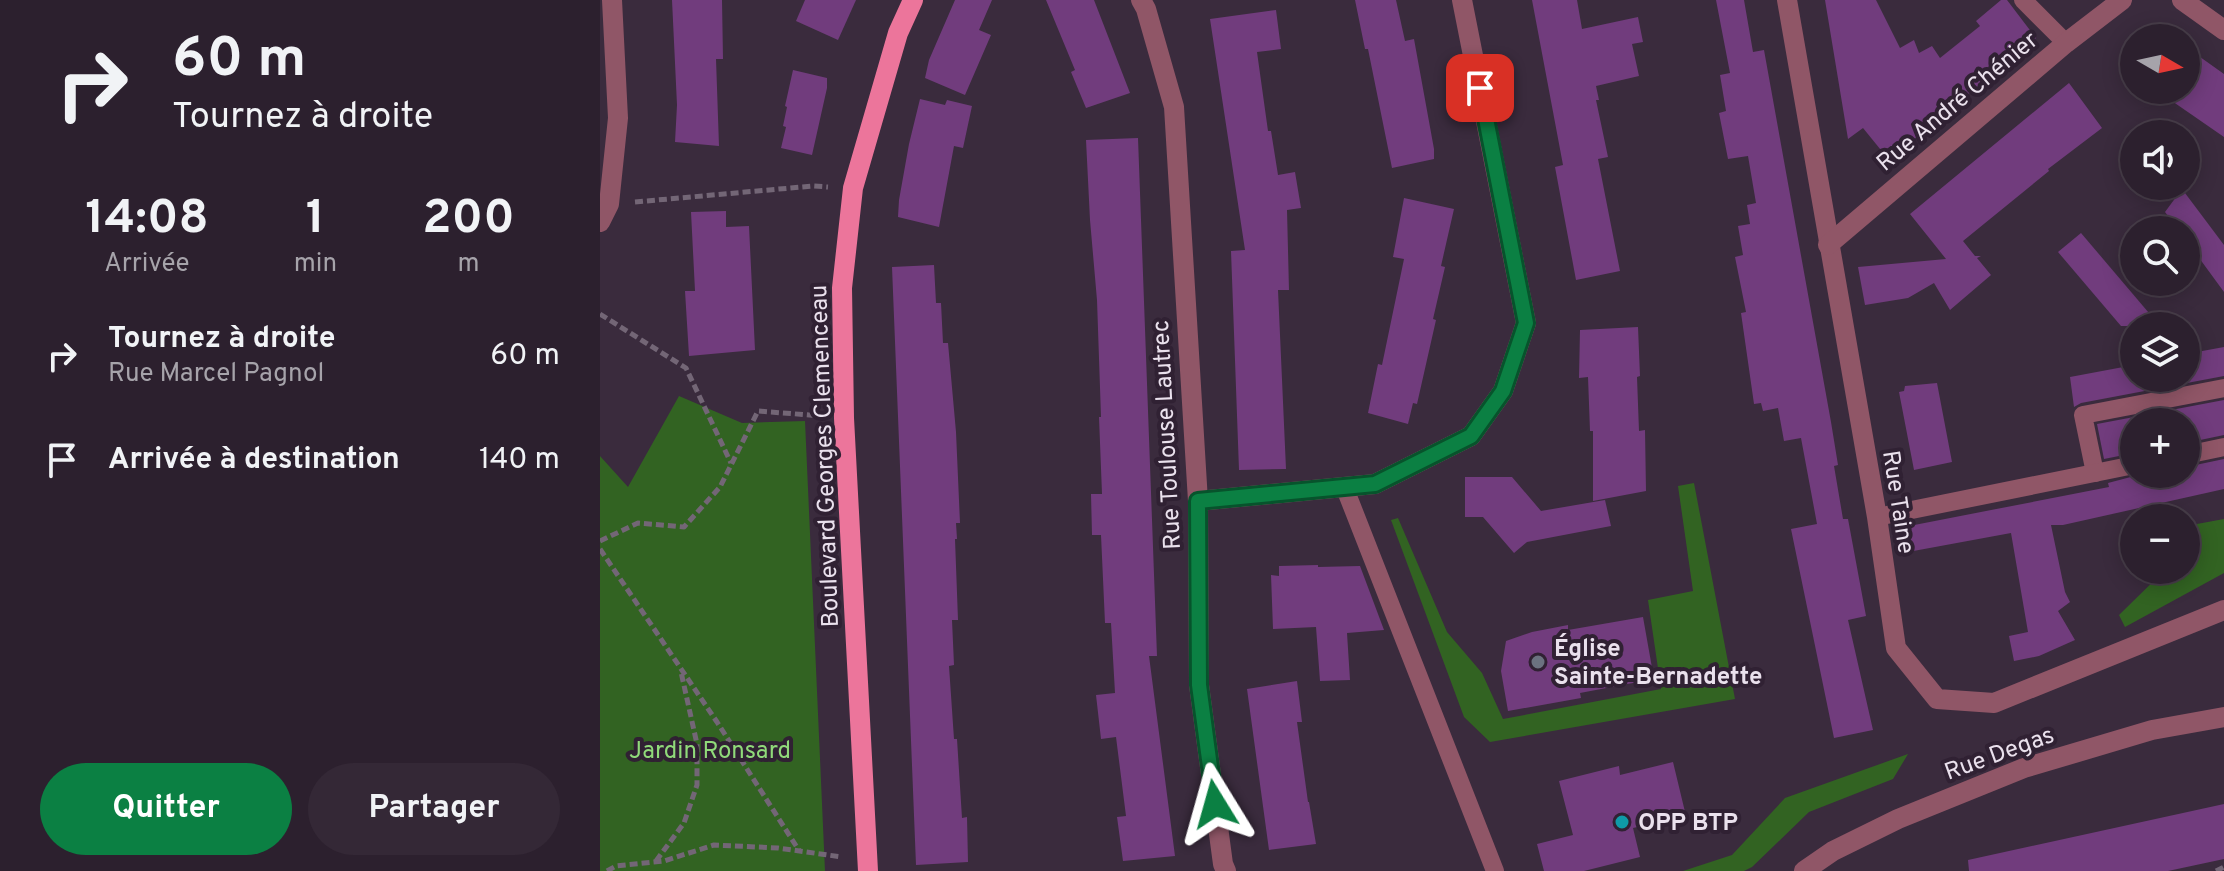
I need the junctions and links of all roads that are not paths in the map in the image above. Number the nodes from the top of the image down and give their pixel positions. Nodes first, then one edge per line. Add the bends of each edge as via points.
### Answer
1 (612, 0) edge
2 (913, 0) edge
3 (1141, 0) edge
4 (1462, 0) edge
5 (1787, 0) edge
6 (2023, 0) edge
7 (2122, 0) edge
8 (2182, 0) edge
9 (2224, 30) edge
10 (2066, 43) junction
11 (604, 213) edge
12 (1828, 245) junction
13 (2224, 388) edge
14 (2224, 447) edge
15 (2200, 452) edge
16 (2120, 468) edge
17 (2095, 473) junction
18 (1344, 486) junction
19 (1198, 501) junction
20 (1877, 517) junction
21 (2224, 610) edge
22 (2224, 717) edge
23 (867, 865) edge
24 (1226, 871) edge
25 (1495, 871) edge
26 (1804, 871) edge

1 - 11 street via 618,118
2 - 23 main road, Boulevard Georges Clemenceau via 898,33 853,188 842,288
3 - 19 street, Rue Toulouse Lautrec via 1174,107
4 - 18 street via 1526,323 1503,391 1471,436 1375,484
5 - 12 street, Rue Taine
6 - 10 lane
7 - 10 street, Rue André Chénier
8 - 9 street
10 - 12 street, Rue André Chénier
12 - 20 street, Rue Taine
13 - 17 lane via 2083,415
14 - 15 lane
16 - 17 lane
17 - 20 lane
18 - 19 street
18 - 25 lane
19 - 24 street, Rue Toulouse Lautrec via 1199,685
20 - 21 street, Rue Taine via 1896,648 1937,699 1994,703
22 - 26 street, Rue Degas via 2152,730 2024,768 1898,819

